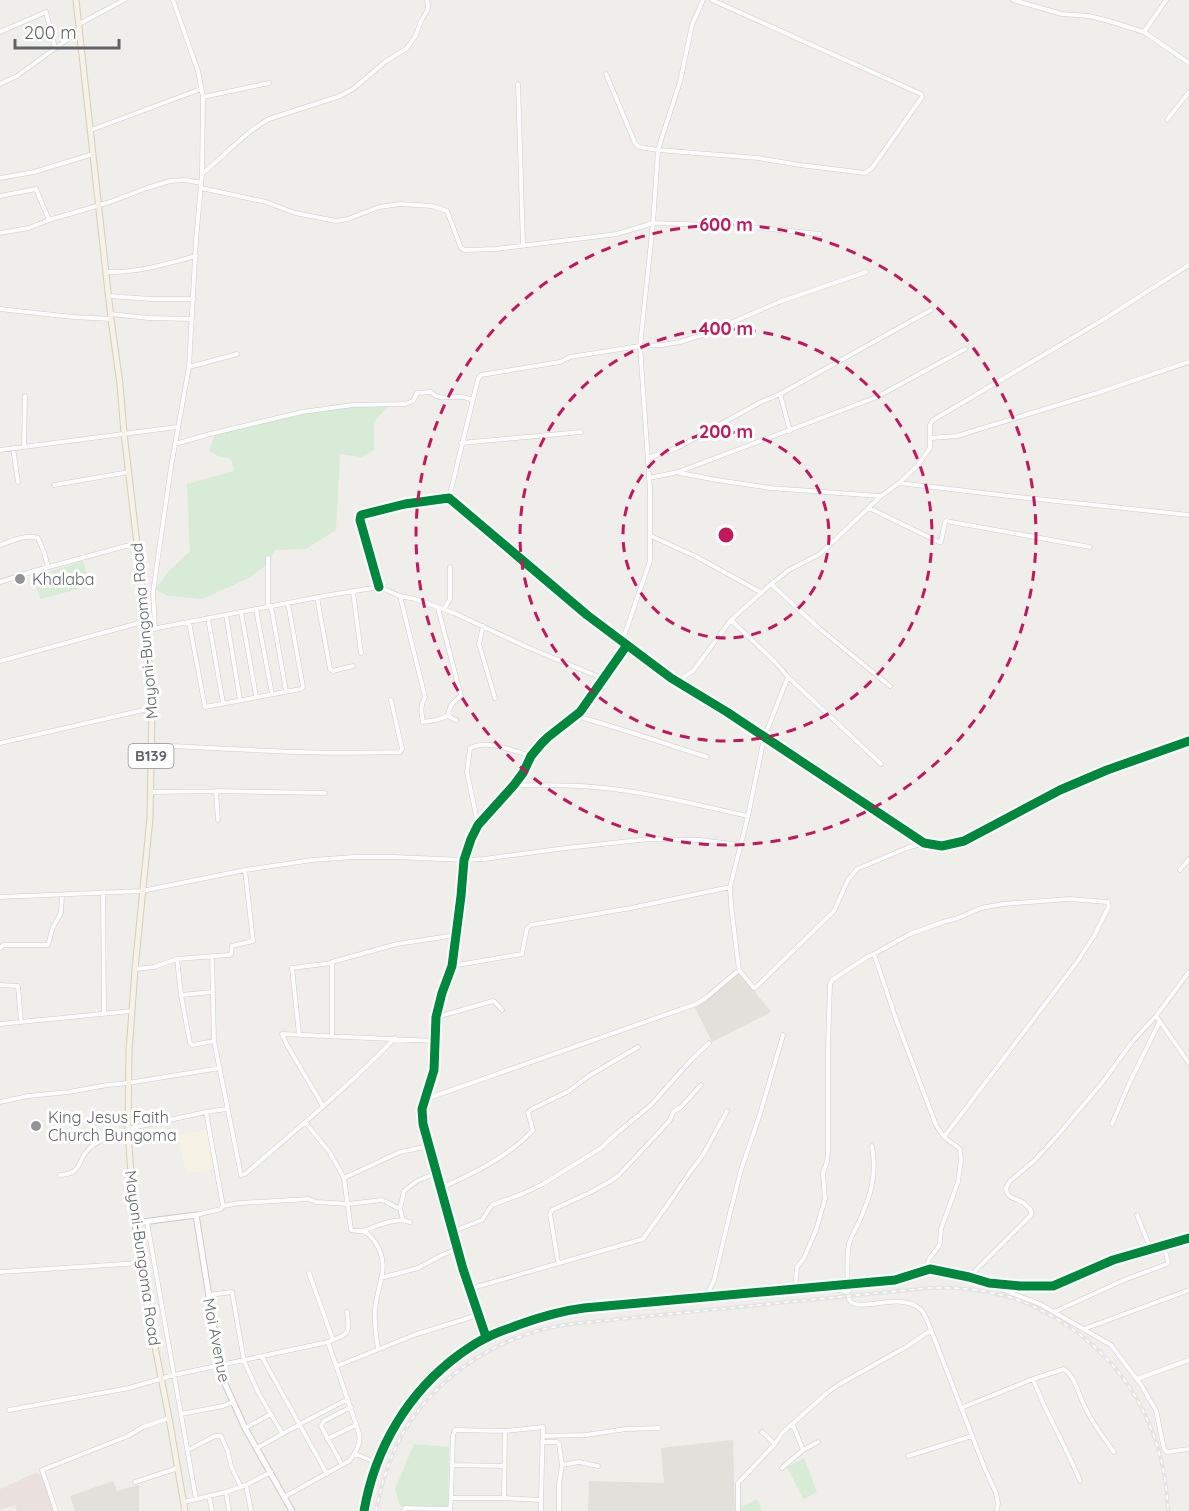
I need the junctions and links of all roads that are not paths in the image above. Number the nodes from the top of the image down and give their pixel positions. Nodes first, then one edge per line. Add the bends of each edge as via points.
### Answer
1 (76, 0) edge
2 (124, 0) edge
3 (173, 0) edge
4 (427, 0) edge
5 (703, 0) edge
6 (712, 0) edge
7 (1013, 0) edge
8 (1166, 0) edge
9 (79, 27) junction
10 (0, 32) edge
11 (1144, 32) junction
12 (55, 48) junction
13 (1189, 63) edge
14 (606, 74) dead end
15 (269, 83) dead end
16 (0, 84) edge
17 (518, 84) dead end
18 (201, 89) junction
19 (1189, 92) edge
20 (203, 97) junction
21 (1167, 120) dead end
22 (91, 130) junction
23 (658, 150) junction
24 (93, 154) junction
25 (202, 174) junction
26 (0, 178) edge
27 (201, 185) junction
28 (0, 196) edge
29 (98, 205) junction
30 (49, 220) junction
31 (653, 223) junction
32 (0, 233) edge
33 (820, 234) dead end
34 (523, 245) junction
35 (196, 256) junction
36 (1189, 265) edge
37 (106, 272) junction
38 (866, 272) dead end
39 (109, 296) junction
40 (194, 299) junction
41 (0, 309) edge
42 (931, 310) dead end
43 (111, 317) junction
44 (192, 319) junction
45 (640, 346) junction
46 (965, 349) dead end
47 (237, 354) dead end
48 (1189, 362) edge
49 (189, 367) junction
50 (780, 394) junction
51 (25, 396) dead end
52 (472, 400) junction
53 (177, 427) junction
54 (790, 431) junction
55 (581, 432) dead end
56 (124, 434) junction
57 (931, 438) junction
58 (461, 443) junction
59 (175, 444) junction
60 (24, 447) junction
61 (13, 448) junction
62 (0, 450) edge
63 (648, 458) junction
64 (129, 471) junction
65 (678, 472) junction
66 (649, 478) junction
67 (18, 482) dead end
68 (899, 483) junction
69 (54, 485) dead end
70 (881, 496) junction
71 (449, 498) junction
72 (869, 508) junction
73 (1189, 515) edge
74 (651, 536) junction
75 (137, 543) junction
76 (0, 545) edge
77 (1090, 547) dead end
78 (268, 558) dead end
79 (48, 567) junction
80 (450, 567) dead end
81 (0, 582) edge
82 (771, 584) junction
83 (379, 587) junction
84 (353, 592) junction
85 (762, 593) junction
86 (400, 596) junction
87 (318, 597) junction
88 (288, 603) junction
89 (269, 607) junction
90 (256, 609) junction
91 (441, 609) junction
92 (241, 612) junction
93 (226, 615) junction
94 (208, 618) junction
95 (731, 620) junction
96 (146, 621) junction
97 (189, 622) junction
98 (483, 626) junction
99 (155, 629) junction
100 (147, 630) junction
101 (622, 642) junction
102 (627, 645) junction
103 (361, 653) dead end
104 (0, 661) edge
105 (353, 666) dead end
106 (788, 677) junction
107 (604, 679) junction
108 (676, 681) junction
109 (890, 686) dead end
110 (286, 692) junction
111 (272, 694) junction
112 (256, 696) junction
113 (495, 698) dead end
114 (240, 700) junction
115 (391, 700) dead end
116 (223, 703) junction
117 (152, 708) junction
118 (448, 716) junction
119 (576, 716) junction
120 (456, 720) dead end
121 (764, 738) junction
122 (1189, 741) edge
123 (0, 743) edge
124 (151, 745) junction
125 (531, 756) junction
126 (707, 757) dead end
127 (881, 764) dead end
128 (514, 785) junction
129 (216, 791) junction
130 (150, 792) junction
131 (325, 793) dead end
132 (748, 816) junction
133 (218, 820) dead end
134 (478, 825) junction
135 (924, 843) junction
136 (740, 845) junction
137 (1189, 859) edge
138 (464, 860) junction
139 (245, 870) junction
140 (1180, 870) dead end
141 (730, 887) junction
142 (142, 891) junction
143 (103, 892) junction
144 (62, 895) junction
145 (0, 897) edge
146 (456, 935) junction
147 (0, 948) edge
148 (874, 954) junction
149 (212, 956) junction
150 (177, 959) junction
151 (332, 963) junction
152 (452, 966) junction
153 (135, 969) junction
154 (739, 970) junction
155 (1189, 972) edge
156 (0, 985) edge
157 (212, 992) junction
158 (181, 995) junction
159 (502, 1010) dead end
160 (132, 1011) junction
161 (104, 1013) junction
162 (1156, 1016) junction
163 (436, 1017) junction
164 (21, 1021) junction
165 (1160, 1021) junction
166 (0, 1024) edge
167 (299, 1034) junction
168 (783, 1035) dead end
169 (332, 1036) junction
170 (395, 1038) junction
171 (214, 1041) junction
172 (435, 1041) junction
173 (709, 1043) dead end
174 (638, 1047) dead end
175 (1189, 1063) edge
176 (220, 1068) junction
177 (128, 1083) junction
178 (701, 1085) dead end
179 (425, 1099) junction
180 (0, 1102) edge
181 (323, 1106) junction
182 (227, 1109) junction
183 (727, 1111) dead end
184 (206, 1112) junction
185 (305, 1122) junction
186 (1112, 1124) dead end
187 (128, 1130) junction
188 (944, 1137) junction
189 (429, 1146) junction
190 (872, 1146) dead end
191 (436, 1173) junction
192 (60, 1175) dead end
193 (344, 1178) junction
194 (441, 1188) junction
195 (348, 1204) junction
196 (223, 1206) junction
197 (400, 1209) junction
198 (196, 1215) junction
199 (1137, 1215) dead end
200 (403, 1220) junction
201 (147, 1222) junction
202 (410, 1222) dead end
203 (135, 1223) junction
204 (362, 1231) junction
205 (453, 1231) junction
206 (1189, 1238) edge
207 (1164, 1246) junction
208 (458, 1249) junction
209 (1151, 1250) junction
210 (558, 1262) junction
211 (140, 1263) junction
212 (926, 1270) junction
213 (0, 1272) edge
214 (309, 1273) dead end
215 (969, 1277) junction
216 (381, 1278) junction
217 (989, 1283) junction
218 (848, 1285) junction
219 (856, 1285) junction
220 (827, 1287) junction
221 (469, 1289) junction
222 (795, 1290) junction
223 (1189, 1290) edge
224 (847, 1292) junction
225 (208, 1295) junction
226 (706, 1297) junction
227 (1053, 1311) junction
228 (346, 1312) dead end
229 (478, 1315) junction
230 (1083, 1329) junction
231 (931, 1330) junction
232 (486, 1338) junction
233 (330, 1341) junction
234 (378, 1349) junction
235 (262, 1357) junction
236 (244, 1360) junction
237 (1189, 1360) edge
238 (220, 1366) junction
239 (337, 1366) junction
240 (174, 1375) junction
241 (1034, 1378) junction
242 (161, 1379) junction
243 (1137, 1379) junction
244 (348, 1399) junction
245 (232, 1402) junction
246 (351, 1407) junction
247 (961, 1408) junction
248 (9, 1410) dead end
249 (181, 1414) junction
250 (271, 1414) junction
251 (169, 1418) junction
252 (300, 1424) junction
253 (356, 1425) junction
254 (793, 1425) junction
255 (245, 1428) junction
256 (658, 1428) dead end
257 (506, 1431) junction
258 (762, 1432) dead end
259 (282, 1433) junction
260 (543, 1436) junction
261 (972, 1436) junction
262 (327, 1439) junction
263 (542, 1442) junction
264 (818, 1442) dead end
265 (775, 1444) junction
266 (257, 1448) junction
267 (1189, 1449) edge
268 (188, 1450) junction
269 (803, 1450) junction
270 (1114, 1452) dead end
271 (355, 1454) junction
272 (908, 1456) dead end
273 (378, 1463) junction
274 (342, 1465) junction
275 (452, 1465) junction
276 (562, 1465) junction
277 (505, 1466) junction
278 (598, 1466) dead end
279 (178, 1468) junction
280 (783, 1468) dead end
281 (270, 1472) junction
282 (327, 1473) junction
283 (1080, 1481) dead end
284 (135, 1482) dead end
285 (244, 1486) junction
286 (226, 1492) junction
287 (209, 1496) junction
288 (284, 1497) junction
289 (451, 1498) junction
290 (504, 1498) junction
291 (196, 1499) junction
292 (541, 1500) junction
293 (183, 1502) junction
294 (450, 1510) edge
295 (56, 1511) edge
296 (185, 1511) edge
297 (212, 1511) edge
298 (229, 1511) edge
299 (251, 1511) edge
300 (292, 1511) edge
301 (364, 1511) edge
302 (404, 1511) edge
303 (540, 1511) edge
304 (559, 1511) edge
305 (738, 1511) edge
306 (997, 1511) edge

1 - 9 main road, Mayoni-Bungoma Road / B139
2 - 9 street
3 - 18 street
4 - 25 street via 427,11 407,48 347,93 253,128
5 - 23 street via 692,25 680,82
6 - 23 street via 922,95 865,173 758,158
7 - 11 street
8 - 11 street
9 - 12 street
9 - 22 main road, Mayoni-Bungoma Road / B139
10 - 12 street via 46,12
11 - 13 street
12 - 16 street
14 - 23 street via 637,146
15 - 20 street
17 - 34 street
18 - 20 street
18 - 22 street
19 - 21 street
20 - 25 street
22 - 24 main road, Mayoni-Bungoma Road / B139
23 - 31 street
24 - 26 street
24 - 29 main road, Mayoni-Bungoma Road / B139
25 - 27 street
27 - 29 street via 186,180 170,181
27 - 34 street via 336,221 379,207 432,206 447,211 463,249
27 - 35 street
28 - 30 street via 36,189
29 - 30 street
29 - 37 main road, Mayoni-Bungoma Road / B139
30 - 32 street
31 - 33 street
31 - 34 street via 617,234
31 - 45 street
35 - 37 street via 157,267
35 - 40 street
36 - 57 street via 933,420
37 - 39 main road, Mayoni-Bungoma Road / B139
38 - 45 street via 779,302 705,334 671,344
39 - 40 street
39 - 43 main road, Mayoni-Bungoma Road / B139
40 - 44 street
41 - 43 street
42 - 50 street
43 - 44 street
43 - 56 main road, Mayoni-Bungoma Road / B139
44 - 49 street
45 - 52 street via 480,375
45 - 63 street
46 - 54 street via 877,398
47 - 49 street
48 - 57 street via 957,436
49 - 53 street
50 - 54 street
50 - 63 street via 677,448
51 - 60 street
52 - 58 street
52 - 59 street via 421,392 405,404 302,411
53 - 56 street
53 - 59 street
54 - 65 street
55 - 58 street
56 - 60 street
56 - 64 main road, Mayoni-Bungoma Road / B139
57 - 68 street via 926,454
58 - 71 street
59 - 99 street via 153,592
60 - 61 street
61 - 62 street
61 - 67 street
63 - 66 street
64 - 69 street
64 - 75 main road, Mayoni-Bungoma Road / B139
65 - 66 street
65 - 70 street via 770,488
66 - 74 street
68 - 70 street
68 - 73 street
70 - 72 street
71 - 83 street via 361,515
71 - 101 street
72 - 77 street via 939,542 945,521
72 - 82 street via 820,554
74 - 85 street via 697,556
74 - 101 street via 648,569
75 - 79 street
75 - 96 main road, Mayoni-Bungoma Road / B139
76 - 79 street via 22,537 38,538
78 - 89 street
79 - 81 street
80 - 91 street via 450,599
82 - 85 street
82 - 109 street
83 - 84 street
83 - 86 street
84 - 87 street
84 - 103 street
85 - 95 street
86 - 91 street
86 - 118 street via 425,697 423,722
87 - 88 street
87 - 105 street via 330,669
88 - 89 street
88 - 110 street via 303,687
89 - 90 street
89 - 110 street
90 - 92 street
90 - 111 street
91 - 98 street
91 - 118 street via 461,696 452,702
92 - 93 street
92 - 112 street
93 - 94 street
93 - 114 street
94 - 97 street
94 - 116 street
95 - 106 street
95 - 108 street via 693,671
96 - 100 main road, Mayoni-Bungoma Road / B139
96 - 104 street
97 - 99 street
97 - 116 street via 204,706
98 - 107 street
98 - 113 street via 479,644
99 - 100 street
100 - 117 main road, Mayoni-Bungoma Road / B139
101 - 102 street
102 - 107 street
102 - 108 street
106 - 121 street
106 - 127 street
107 - 119 street
108 - 121 street
110 - 111 street
111 - 112 street
112 - 114 street
114 - 116 street
115 - 124 street via 400,752 251,751
117 - 123 street
117 - 124 main road, Mayoni-Bungoma Road / B139
118 - 120 street
119 - 125 street
119 - 126 street
121 - 132 street
121 - 135 street
122 - 135 street via 1067,786 964,841 942,846
124 - 130 main road, Mayoni-Bungoma Road / B139
125 - 128 street
125 - 134 street via 486,744 470,748 467,772
128 - 132 street via 616,789
128 - 134 street
129 - 130 street
129 - 131 street
129 - 133 street
130 - 142 main road, Mayoni-Bungoma Road / B139
132 - 136 street
134 - 138 street
135 - 154 street via 857,869 834,911 755,988
136 - 138 street via 649,839
136 - 141 street
137 - 140 street
138 - 139 street via 354,856
138 - 146 street
139 - 142 street
139 - 149 street via 253,941 232,946 230,955
141 - 152 street via 531,925 522,954
141 - 154 street
142 - 143 street
142 - 153 main road, Mayoni-Bungoma Road / B139
143 - 144 street
143 - 161 street
144 - 145 street
144 - 147 street via 61,913 52,927 48,945
146 - 151 street via 397,944
146 - 152 street
148 - 188 street via 936,1125
148 - 188 street via 910,934 981,908 1069,899 1109,903 1077,962
148 - 222 street via 830,984 825,1199 816,1230 797,1267
149 - 150 street
149 - 157 street
150 - 153 street
150 - 158 street
151 - 167 street via 292,968
151 - 169 street
152 - 163 street
153 - 160 main road, Mayoni-Bungoma Road / B139
154 - 179 street via 696,1004
155 - 162 street
156 - 164 street via 18,986
157 - 158 street
157 - 171 street
158 - 171 street via 191,1044
159 - 163 street via 492,1001
160 - 161 street
160 - 177 main road, Mayoni-Bungoma Road / B139
161 - 164 street
162 - 165 street
162 - 215 street via 1057,1136 1010,1181 1006,1194 1023,1202 1031,1215
163 - 172 street
164 - 166 street
165 - 175 street
165 - 186 street
167 - 169 street
167 - 181 street via 282,1035
168 - 226 street
169 - 170 street
170 - 172 street
170 - 181 street
171 - 176 street
172 - 179 street via 434,1071
173 - 205 street via 651,1105 601,1148 543,1184 492,1205 482,1220
174 - 194 street via 569,1091 530,1110 533,1130 523,1141
176 - 177 street
176 - 182 street
177 - 180 street
177 - 187 main road, Mayoni-Bungoma Road / B139
178 - 210 street via 618,1176 552,1210
179 - 189 street via 423,1124
181 - 185 street
182 - 184 street
182 - 185 street via 242,1175
183 - 210 street via 703,1155 643,1239
184 - 187 street
184 - 196 street
185 - 193 street
187 - 192 street via 91,1146 76,1170
187 - 203 main road, Mayoni-Bungoma Road / B139
188 - 212 street via 960,1149 961,1167 939,1246
189 - 191 street
189 - 193 street via 399,1152
190 - 218 street via 872,1186 849,1246
191 - 194 street
191 - 197 street via 404,1191
193 - 195 street
194 - 205 street
195 - 196 street via 309,1198
195 - 197 street via 382,1200
195 - 204 street via 351,1230
196 - 198 street
197 - 200 street
198 - 201 street
198 - 225 street, Moi Avenue
199 - 209 street
200 - 202 street
200 - 204 street
201 - 203 street
201 - 240 street
203 - 211 main road, Mayoni-Bungoma Road / B139
204 - 216 street via 382,1253
205 - 208 street
206 - 207 street
207 - 209 street
207 - 227 street via 1167,1264
208 - 216 street via 418,1268
208 - 221 street
209 - 217 street via 1113,1260 1053,1286
210 - 221 street
211 - 213 street
211 - 242 main road, Mayoni-Bungoma Road / B139
212 - 215 street
212 - 219 street via 895,1280
214 - 233 street
215 - 217 street
216 - 234 street via 375,1309
217 - 227 street
218 - 219 street
218 - 220 street
219 - 224 street
220 - 222 street
220 - 224 street
221 - 229 street
222 - 226 street
223 - 230 street
224 - 231 street via 850,1302 860,1305 908,1302 922,1310
225 - 236 street via 232,1292
225 - 238 street, Moi Avenue
226 - 232 street via 563,1310
227 - 230 street
228 - 233 street via 346,1334
229 - 232 street
229 - 234 street
230 - 243 street via 1111,1345
231 - 247 street
231 - 254 street via 838,1385
232 - 273 street via 449,1363 419,1392 395,1425
233 - 235 street
233 - 239 street
234 - 239 street
235 - 236 street
235 - 252 street
236 - 238 street
236 - 250 street
237 - 243 street
238 - 240 street
238 - 245 street, Moi Avenue
239 - 244 street
240 - 242 street
240 - 249 street
241 - 247 street
241 - 270 street via 1067,1371 1084,1407
241 - 283 street
242 - 248 street
242 - 251 main road, Mayoni-Bungoma Road / B139
243 - 267 street via 1156,1410 1164,1449
244 - 246 street
244 - 252 street
245 - 249 street
245 - 255 street, Moi Avenue
246 - 253 street
246 - 262 street via 324,1421 321,1426
247 - 261 street
249 - 268 street
250 - 255 street
250 - 259 street
251 - 279 main road, Mayoni-Bungoma Road / B139
251 - 295 street via 42,1470
252 - 259 street
252 - 282 street
253 - 262 street
253 - 271 street via 360,1441
254 - 265 street
254 - 269 street
255 - 266 street, Moi Avenue
256 - 260 street
257 - 260 street via 543,1427
257 - 275 street via 455,1430
257 - 277 street
258 - 265 street
259 - 266 street
260 - 263 street
261 - 272 street
261 - 306 street via 996,1493
262 - 274 street
263 - 276 street via 559,1442
263 - 292 street
264 - 269 street
265 - 305 street via 738,1483
266 - 281 street, Moi Avenue
268 - 285 street via 221,1436 231,1466
268 - 291 street
269 - 280 street
271 - 273 street
271 - 274 street
273 - 301 street
274 - 282 street
275 - 277 street
275 - 289 street
276 - 278 street via 579,1462
276 - 304 street
277 - 290 street
279 - 284 street
279 - 293 main road, Mayoni-Bungoma Road / B139
281 - 285 street
281 - 288 street, Moi Avenue
282 - 288 street
285 - 286 street
285 - 299 street
286 - 287 street
286 - 298 street
287 - 291 street
287 - 297 street
288 - 300 street, Moi Avenue
289 - 290 street
289 - 294 street
290 - 292 street
291 - 293 street
292 - 303 street
293 - 296 main road, Mayoni-Bungoma Road / B139
294 - 302 street

